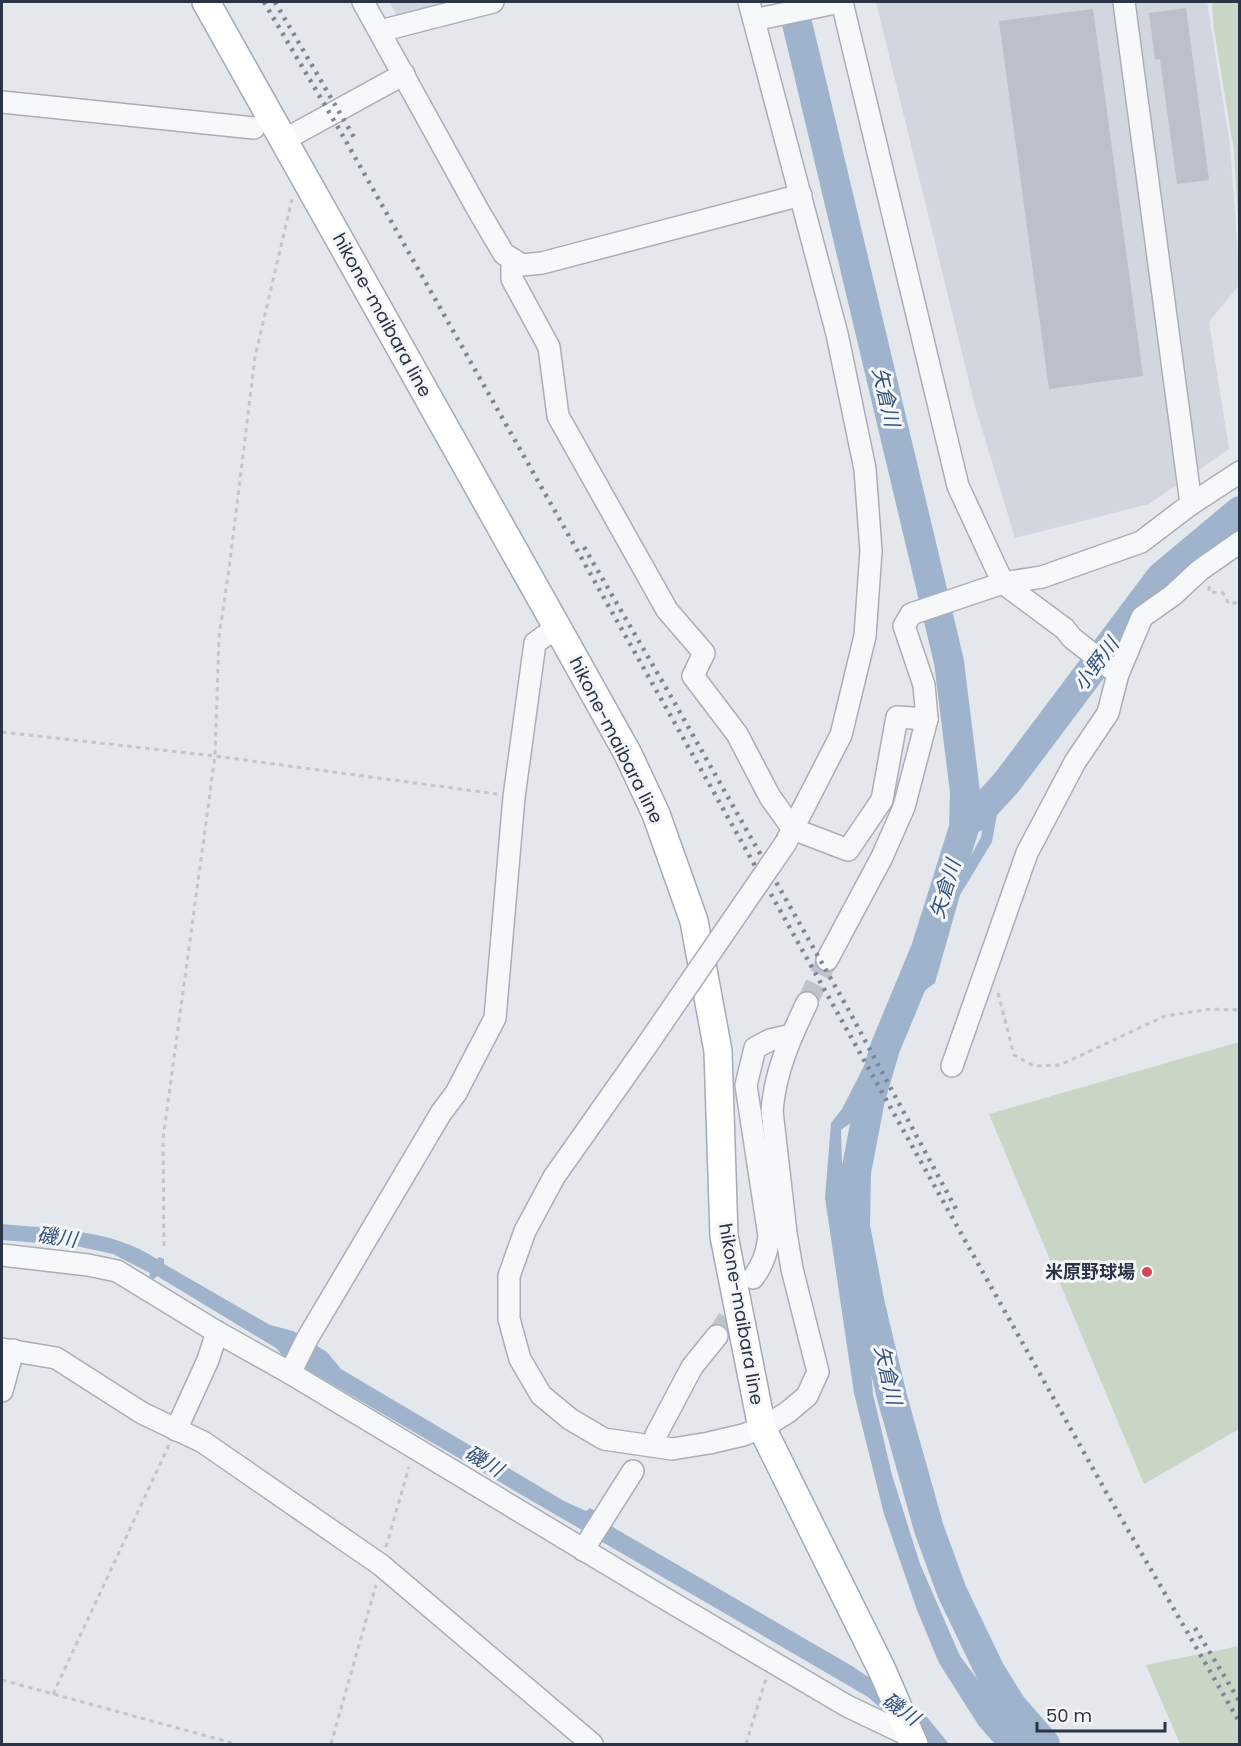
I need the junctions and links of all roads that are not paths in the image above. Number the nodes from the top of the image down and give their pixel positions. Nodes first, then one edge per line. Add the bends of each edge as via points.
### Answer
1 (206, 2) edge
2 (363, 2) edge
3 (486, 2) edge
4 (1124, 2) edge
5 (835, 3) edge
6 (758, 13) edge
7 (380, 31) junction
8 (404, 74) junction
9 (2, 102) edge
10 (254, 128) dead end
11 (284, 140) junction
12 (801, 195) junction
13 (512, 259) junction
14 (1239, 472) edge
15 (1191, 504) junction
16 (1239, 542) edge
17 (1003, 583) junction
18 (557, 627) junction
19 (1118, 674) junction
20 (927, 719) junction
21 (790, 835) junction
22 (827, 960) tunnel mouth
23 (807, 1003) tunnel mouth
24 (792, 1035) junction
25 (952, 1066) dead end
26 (2, 1254) edge
27 (753, 1278) tunnel mouth
28 (217, 1332) junction
29 (717, 1336) tunnel mouth
30 (7, 1350) edge
31 (291, 1369) junction
32 (2, 1390) edge
33 (762, 1428) junction
34 (176, 1430) junction
35 (656, 1435) dead end
36 (633, 1471) dead end
37 (586, 1544) junction
38 (912, 1740) edge
39 (592, 1744) edge

1 - 11 main road, hikone-maibara line
2 - 7 street
3 - 7 street
4 - 15 street
5 - 6 street
5 - 17 street via 958,486
6 - 12 street
7 - 8 street
8 - 11 street
8 - 13 street via 478,210 504,254
9 - 10 street
11 - 18 main road, hikone-maibara line
12 - 13 street via 542,263 522,265
12 - 21 street via 837,334 865,469 871,550 865,636 841,735
13 - 21 street via 512,279 549,347 558,416 667,610 704,653 693,676 737,734
14 - 15 street
15 - 17 street via 1141,542 1042,577
16 - 19 street via 1142,617
17 - 19 street
17 - 20 street via 911,614 904,626 924,685
18 - 31 street via 535,643 514,797 495,1018 456,1093
18 - 33 main road, hikone-maibara line via 657,814 694,921 718,1051 724,1236
19 - 25 street via 1108,713 1075,762 1027,853
20 - 21 street via 897,717 882,800 848,850
20 - 22 street via 904,807
21 - 33 street, bridge via 554,1177 525,1231 509,1276 509,1319 520,1359 541,1395 570,1419 604,1438 672,1449
23 - 24 street
24 - 27 street via 755,1048 746,1084 769,1236 768,1251
24 - 33 street via 774,1090 772,1111 790,1257 818,1372 807,1396
26 - 28 street via 117,1271
28 - 31 street
28 - 34 street
29 - 35 street via 692,1367
30 - 32 street
30 - 34 street via 56,1358
31 - 37 street via 417,1449
33 - 38 main road, hikone-maibara line via 882,1670
34 - 39 street via 203,1442 381,1565
36 - 37 street
37 - 38 street via 847,1706

